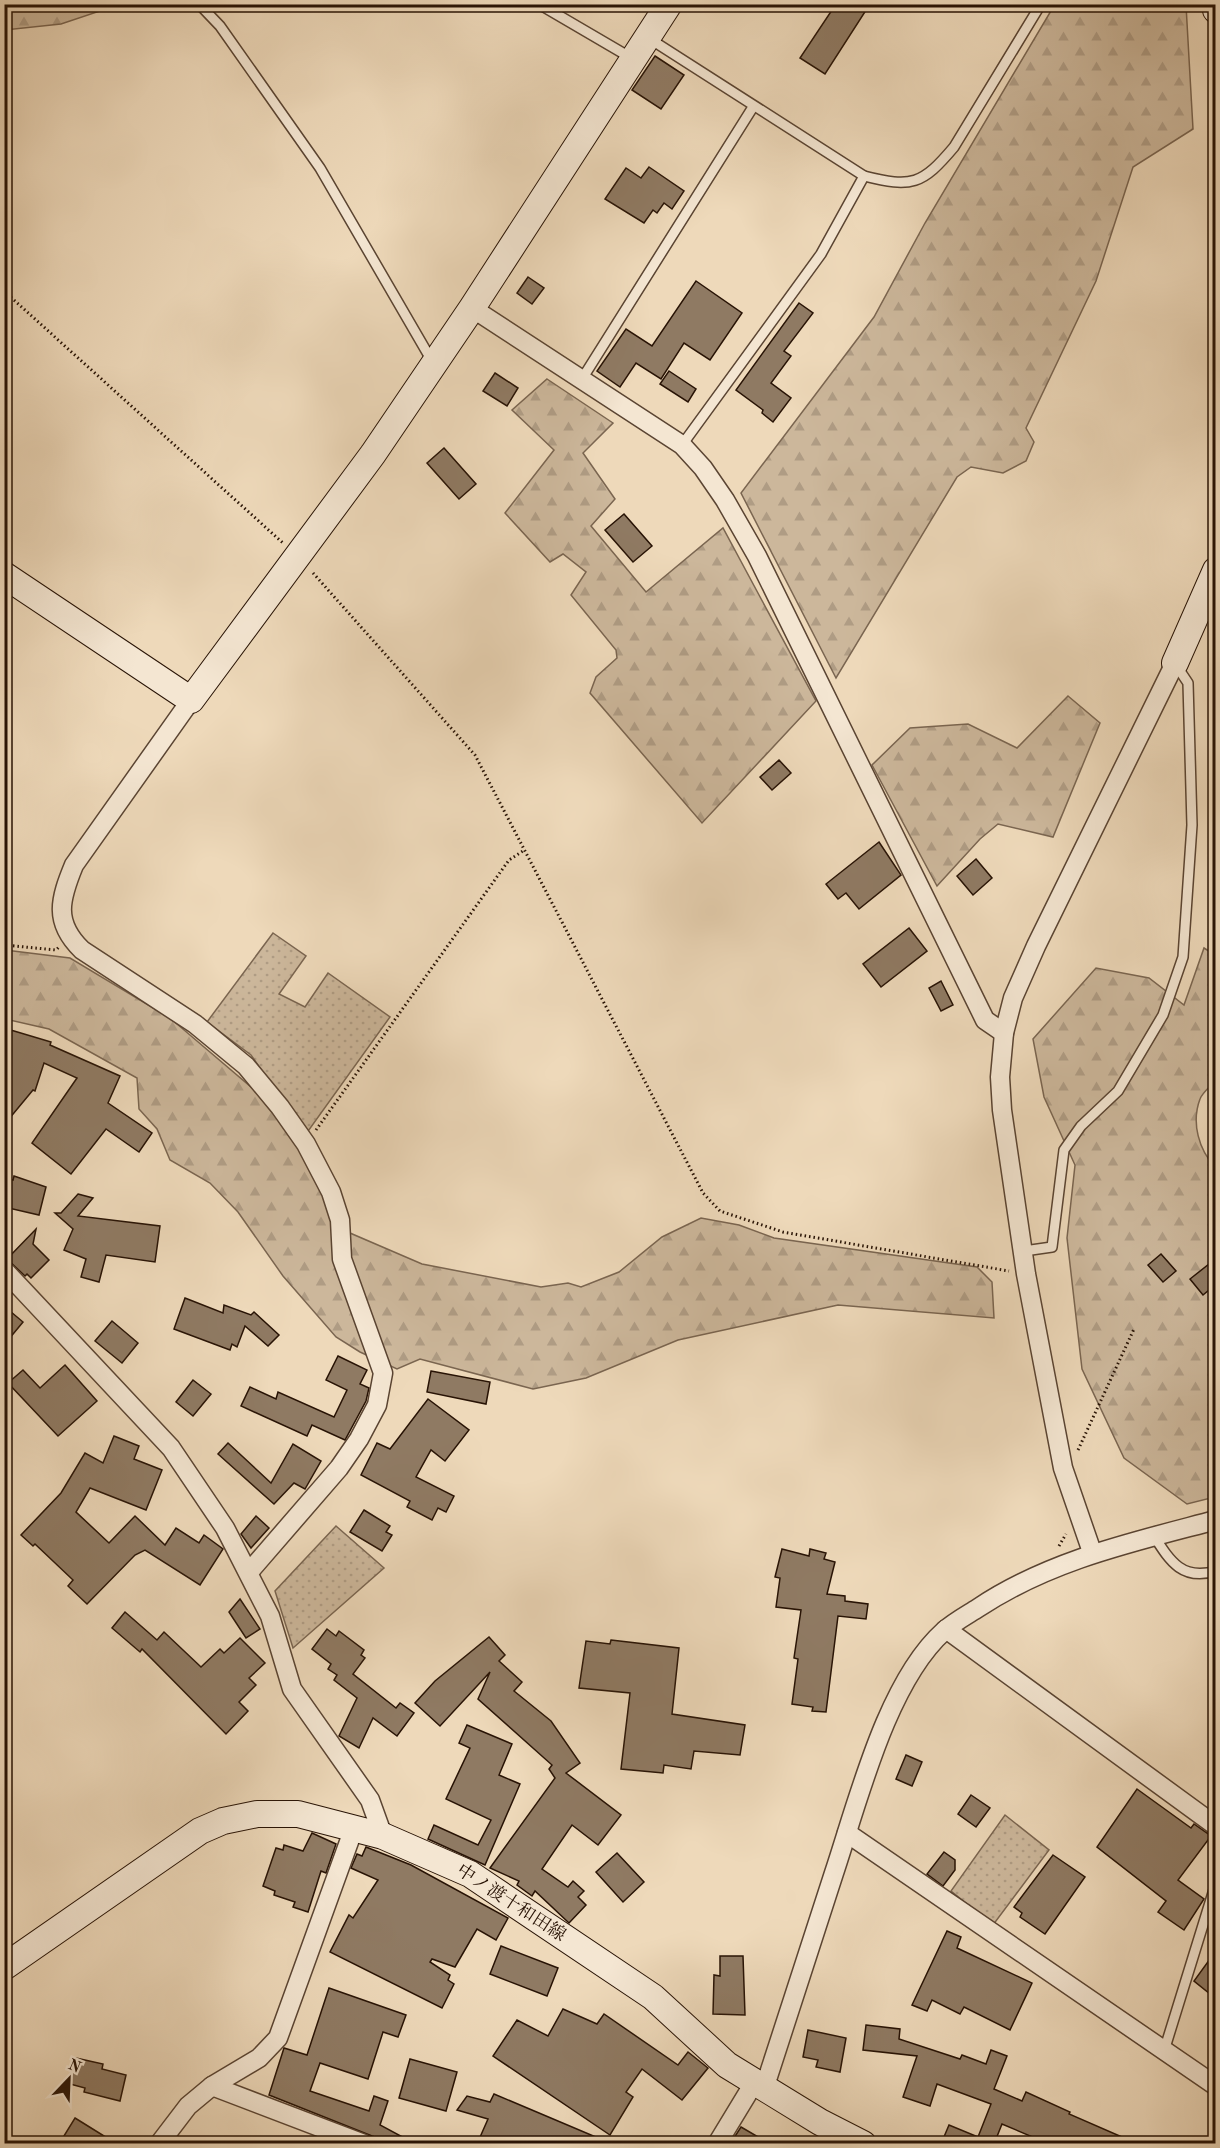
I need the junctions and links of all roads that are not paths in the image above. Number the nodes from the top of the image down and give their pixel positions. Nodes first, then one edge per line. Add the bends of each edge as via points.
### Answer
1 (199, 4) edge
2 (539, 4) edge
3 (669, 4) edge
4 (1041, 4) edge
5 (1215, 4) edge
6 (1215, 10) edge
7 (648, 37) junction
8 (634, 60) junction
9 (753, 107) junction
10 (864, 176) junction
11 (472, 308) junction
12 (433, 364) junction
13 (582, 378) junction
14 (682, 445) junction
15 (1215, 570) edge
16 (4, 575) edge
17 (1174, 663) junction
18 (191, 700) junction
19 (1004, 1034) junction
20 (1024, 1251) junction
21 (4, 1270) edge
22 (1215, 1520) edge
23 (1154, 1536) junction
24 (1092, 1552) junction
25 (1215, 1570) edge
26 (249, 1572) junction
27 (946, 1629) junction
28 (1215, 1826) edge
29 (354, 1828) junction
30 (847, 1833) junction
31 (383, 1836) junction
32 (1215, 1883) edge
33 (4, 1966) edge
34 (1164, 2051) junction
35 (212, 2086) junction
36 (759, 2086) junction
37 (1215, 2086) edge
38 (159, 2144) edge
39 (364, 2144) edge
40 (717, 2144) edge
41 (863, 2144) edge

1 - 12 lane via 220,26 320,168
2 - 8 lane
3 - 7 street
4 - 10 lane via 954,147 936,168 920,180 891,183
5 - 6 street
7 - 8 street
7 - 9 lane
8 - 11 street
9 - 10 lane
9 - 13 lane
10 - 14 lane via 821,254
11 - 12 street
11 - 13 street
12 - 18 street via 298,557
13 - 14 street
14 - 19 street via 720,492 757,556 985,1020
15 - 17 street
16 - 18 street
17 - 19 street via 1036,946 1013,998
17 - 20 lane via 1188,682 1192,825 1184,957 1163,1015 1118,1091 1081,1126 1065,1150 1052,1247
18 - 26 street via 74,865 60,907 64,927 82,950 195,1024 246,1066 306,1144 331,1192 340,1220 342,1258 383,1373 377,1405 359,1439 339,1468
19 - 20 street via 1002,1110
20 - 24 street via 1064,1468
21 - 26 street via 171,1448 225,1528
22 - 23 street
23 - 24 street
23 - 25 lane via 1170,1561 1181,1570
24 - 27 street via 993,1598
26 - 31 street via 270,1616 292,1689 370,1800
27 - 28 street
27 - 30 street via 906,1681 896,1701
29 - 31 street, 中ノ渡十和田線
29 - 33 street, 中ノ渡十和田線 via 298,1814 257,1814 223,1821 200,1831
29 - 35 street via 278,2038 259,2058
30 - 34 street
30 - 36 street
31 - 36 street, 中ノ渡十和田線 via 435,1857 493,1888 653,1997 727,2065
32 - 34 lane
34 - 37 street
35 - 38 street via 188,2106
35 - 39 street
36 - 40 street
36 - 41 street, 中ノ渡十和田線

